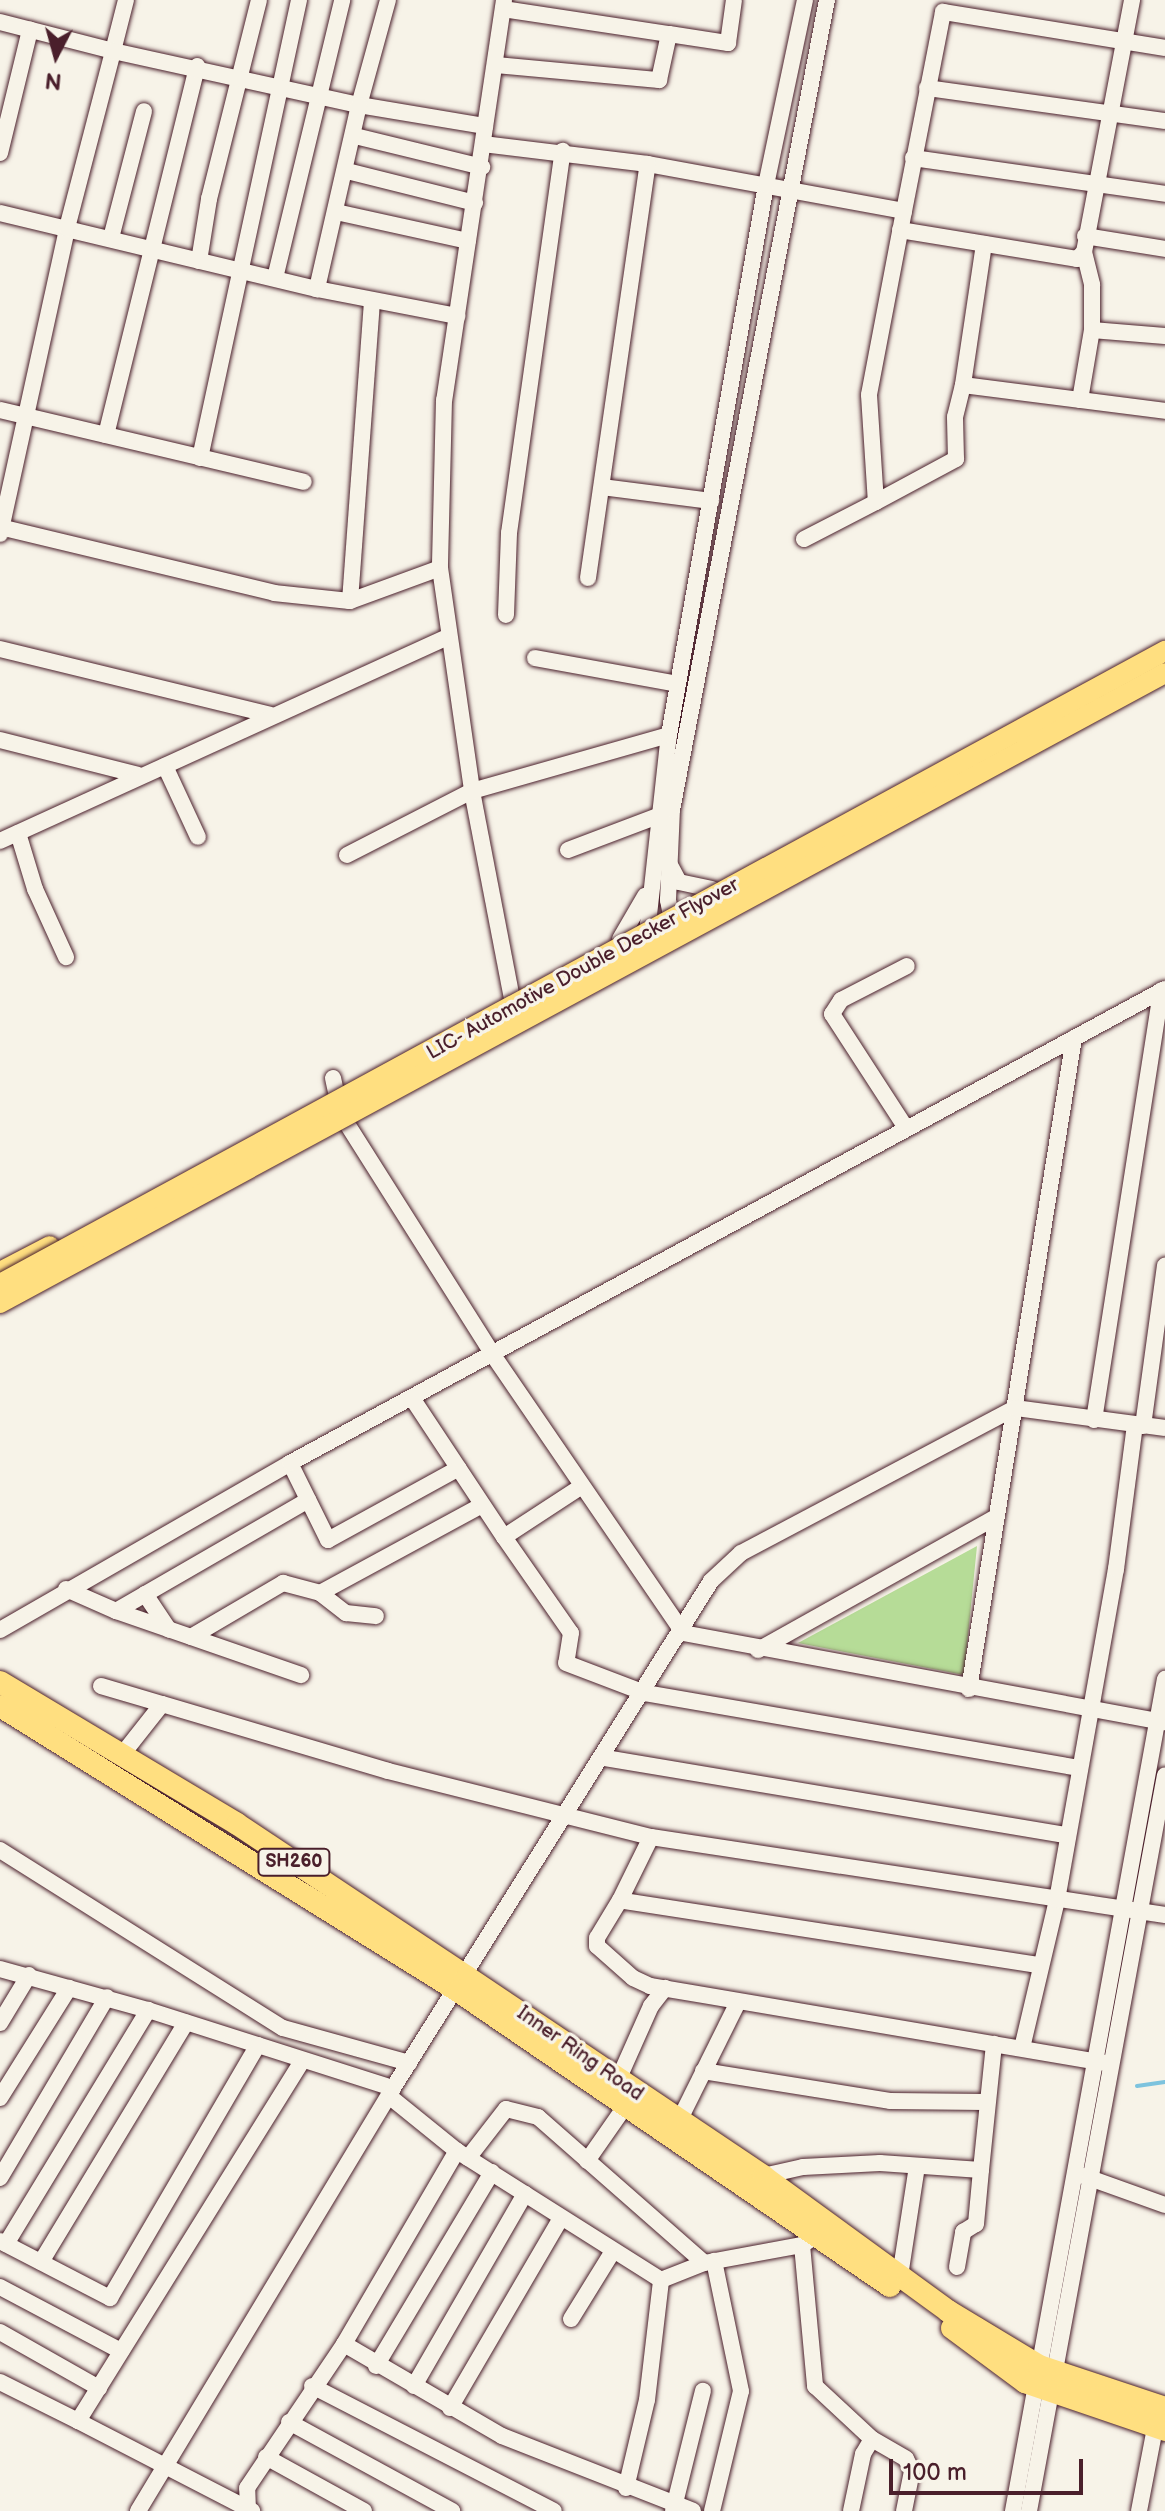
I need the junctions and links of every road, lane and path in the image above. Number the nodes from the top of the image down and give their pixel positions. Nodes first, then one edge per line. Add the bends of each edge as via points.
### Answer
1 (126, 0) edge
2 (259, 0) edge
3 (299, 0) edge
4 (342, 0) edge
5 (388, 0) edge
6 (734, 0) edge
7 (805, 0) edge
8 (827, 0) edge
9 (1132, 0) edge
10 (504, 5) edge
11 (944, 6) edge
12 (0, 22) edge
13 (30, 30) junction
14 (669, 34) junction
15 (1124, 39) junction
16 (1165, 48) edge
17 (113, 51) junction
18 (496, 65) junction
19 (197, 66) junction
20 (792, 69) junction
21 (814, 72) junction
22 (242, 77) junction
23 (280, 86) junction
24 (927, 88) junction
25 (318, 96) junction
26 (359, 105) junction
27 (144, 111) dead end
28 (1108, 113) junction
29 (1165, 121) edge
30 (485, 126) junction
31 (355, 136) junction
32 (483, 144) junction
33 (563, 151) junction
34 (0, 153) edge
35 (913, 158) junction
36 (648, 164) junction
37 (482, 167) junction
38 (347, 171) junction
39 (1095, 184) junction
40 (766, 185) junction
41 (792, 191) junction
42 (1165, 194) edge
43 (475, 203) junction
44 (904, 211) junction
45 (336, 212) junction
46 (0, 213) edge
47 (67, 228) junction
48 (900, 230) junction
49 (111, 238) junction
50 (468, 241) junction
51 (984, 244) junction
52 (1084, 244) junction
53 (1165, 249) edge
54 (155, 250) junction
55 (199, 261) junction
56 (241, 272) junction
57 (275, 278) junction
58 (317, 289) junction
59 (372, 301) junction
60 (457, 316) junction
61 (1092, 330) junction
62 (1165, 336) edge
63 (963, 385) junction
64 (1080, 400) junction
65 (0, 410) edge
66 (1165, 411) edge
67 (27, 417) junction
68 (106, 435) junction
69 (200, 458) junction
70 (304, 482) dead end
71 (602, 487) junction
72 (711, 501) junction
73 (876, 502) junction
74 (1, 529) edge
75 (804, 539) dead end
76 (440, 568) junction
77 (588, 578) dead end
78 (350, 601) junction
79 (506, 615) dead end
80 (448, 637) junction
81 (1165, 644) edge
82 (0, 649) edge
83 (1165, 651) edge
84 (535, 658) dead end
85 (1165, 676) edge
86 (678, 684) junction
87 (270, 715) junction
88 (669, 735) junction
89 (0, 740) edge
90 (165, 766) junction
91 (138, 775) junction
92 (472, 791) junction
93 (658, 816) junction
94 (18, 833) junction
95 (198, 837) dead end
96 (0, 841) edge
97 (568, 850) dead end
98 (347, 855) dead end
99 (669, 864) junction
100 (653, 874) junction
101 (712, 889) junction
102 (669, 912) junction
103 (648, 924) junction
104 (620, 939) junction
105 (669, 949) junction
106 (66, 957) dead end
107 (907, 966) dead end
108 (1163, 989) edge
109 (511, 997) junction
110 (519, 1031) junction
111 (1074, 1038) junction
112 (333, 1088) junction
113 (346, 1124) junction
114 (906, 1128) junction
115 (1165, 1266) edge
116 (0, 1272) edge
117 (0, 1284) edge
118 (0, 1303) edge
119 (0, 1310) edge
120 (493, 1355) junction
121 (412, 1398) junction
122 (1015, 1408) junction
123 (1094, 1420) junction
124 (1139, 1426) junction
125 (1165, 1428) edge
126 (290, 1463) junction
127 (459, 1468) junction
128 (582, 1486) junction
129 (308, 1500) junction
130 (482, 1505) junction
131 (996, 1517) junction
132 (504, 1537) junction
133 (66, 1589) junction
134 (320, 1593) junction
135 (145, 1594) junction
136 (116, 1611) junction
137 (376, 1616) dead end
138 (0, 1630) edge
139 (169, 1630) junction
140 (683, 1633) junction
141 (191, 1637) junction
142 (758, 1650) junction
143 (301, 1675) dead end
144 (1165, 1679) edge
145 (0, 1682) edge
146 (101, 1686) dead end
147 (969, 1689) junction
148 (645, 1693) junction
149 (162, 1704) junction
150 (0, 1706) edge
151 (1090, 1711) junction
152 (1161, 1722) edge
153 (1160, 1744) edge
154 (121, 1756) junction
155 (605, 1758) junction
156 (1079, 1768) junction
157 (1165, 1775) edge
158 (565, 1818) junction
159 (1067, 1835) junction
160 (651, 1837) junction
161 (0, 1850) edge
162 (620, 1900) junction
163 (1057, 1900) junction
164 (1130, 1910) junction
165 (1165, 1915) edge
166 (1038, 1965) junction
167 (0, 1969) edge
168 (29, 1975) junction
169 (463, 1984) junction
170 (69, 1988) junction
171 (665, 1988) junction
172 (107, 1997) junction
173 (738, 2002) junction
174 (148, 2010) junction
175 (0, 2023) edge
176 (186, 2023) junction
177 (994, 2044) junction
178 (258, 2045) junction
179 (1022, 2048) junction
180 (303, 2060) junction
181 (409, 2063) junction
182 (1102, 2063) junction
183 (703, 2071) junction
184 (618, 2080) junction
185 (391, 2092) junction
186 (0, 2098) edge
187 (985, 2102) junction
188 (618, 2116) junction
189 (678, 2123) junction
190 (463, 2154) junction
191 (587, 2161) junction
192 (917, 2166) junction
193 (981, 2170) junction
194 (492, 2172) junction
195 (1076, 2172) junction
196 (763, 2176) junction
197 (0, 2178) edge
198 (1092, 2181) junction
199 (525, 2194) junction
200 (1165, 2205) edge
201 (561, 2218) junction
202 (809, 2241) junction
203 (3, 2242) edge
204 (613, 2251) junction
205 (41, 2262) junction
206 (709, 2262) junction
207 (957, 2267) dead end
208 (900, 2276) junction
209 (661, 2280) junction
210 (0, 2287) edge
211 (571, 2319) dead end
212 (0, 2332) edge
213 (344, 2344) junction
214 (121, 2351) junction
215 (376, 2366) junction
216 (1046, 2379) junction
217 (0, 2382) edge
218 (312, 2386) junction
219 (414, 2386) junction
220 (99, 2388) junction
221 (703, 2391) dead end
222 (450, 2408) junction
223 (78, 2421) junction
224 (289, 2422) junction
225 (1162, 2422) edge
226 (872, 2439) junction
227 (266, 2457) junction
228 (163, 2465) junction
229 (626, 2488) junction
230 (673, 2508) edge
231 (138, 2511) edge
232 (250, 2511) edge
233 (364, 2511) edge
234 (452, 2511) edge
235 (554, 2511) edge
236 (693, 2511) edge
237 (712, 2511) edge
238 (851, 2511) edge
239 (904, 2511) edge
240 (1013, 2511) edge
241 (1029, 2511) edge
242 (1139, 2511) edge

1 - 17 street
2 - 22 street
3 - 23 street
4 - 25 street
5 - 26 street
6 - 14 street via 728,43
7 - 20 street
8 - 21 street
9 - 15 street
10 - 14 street
10 - 18 street
11 - 15 street
11 - 24 street
12 - 13 street
13 - 17 street
13 - 34 street
14 - 18 street via 659,80
15 - 16 street
15 - 28 street
17 - 19 street
17 - 47 street
18 - 30 street
19 - 22 street
19 - 54 street via 176,138
20 - 21 street
20 - 40 street
21 - 41 street
22 - 23 street
22 - 55 street via 209,199
23 - 25 street
23 - 56 street
24 - 28 street
24 - 35 street
25 - 26 street
25 - 57 street
26 - 30 street
26 - 31 street
27 - 49 street
28 - 29 street
28 - 39 street
30 - 32 street
31 - 37 street
31 - 38 street
32 - 33 street
32 - 37 street
33 - 36 street
33 - 79 street via 509,533
35 - 39 street
35 - 44 street
36 - 40 street
36 - 71 street
37 - 43 street
38 - 43 street
38 - 45 street
39 - 42 street
39 - 52 street
40 - 41 street
40 - 72 street
41 - 44 street
41 - 99 street via 686,728
43 - 50 street
44 - 48 street
45 - 50 street
45 - 58 street
46 - 47 street
47 - 49 street
47 - 67 street
48 - 51 street
48 - 73 street via 869,395
49 - 54 street
50 - 60 street
51 - 52 street via 1077,259
51 - 63 street
52 - 53 street
52 - 61 street via 1092,285
54 - 55 street
54 - 68 street
55 - 56 street
56 - 57 street
56 - 69 street
57 - 58 street
58 - 59 street
59 - 60 street
59 - 78 street
60 - 76 street via 444,400
61 - 62 street
61 - 64 street
63 - 64 street
63 - 73 street via 955,417 956,459
64 - 66 street
65 - 67 street
67 - 68 street
67 - 74 street
68 - 69 street
69 - 70 street
71 - 72 street
71 - 77 street
72 - 86 street
73 - 75 street
74 - 78 street via 274,593
76 - 78 street
76 - 80 street
80 - 87 street
80 - 92 street
81 - 101 main road
82 - 87 street
83 - 117 main road, LIC- Automotive Double Decker Flyover, bridge
84 - 86 street
85 - 105 main road
85 - 118 main road, LIC- Automotive Double Decker Flyover, bridge
86 - 88 street
87 - 90 street
88 - 92 street
88 - 93 street
89 - 91 street
90 - 91 street
90 - 95 street
91 - 94 street
92 - 98 street
92 - 109 street
93 - 97 street
93 - 100 street
94 - 96 street
94 - 106 street via 35,889
99 - 101 street via 679,882
99 - 102 street
100 - 103 street
100 - 104 street via 636,919
101 - 102 main road
102 - 103 main road
102 - 105 street
103 - 104 main road
103 - 105 street
104 - 109 main road
105 - 110 main road
107 - 114 street via 841,1000 832,1014
108 - 111 street
108 - 123 street
109 - 110 street
109 - 112 main road
110 - 113 main road
111 - 114 street
111 - 122 street
112 - 113 street
112 - 116 main road
113 - 119 main road
113 - 120 street
114 - 120 street
115 - 124 street
120 - 121 street
120 - 128 street
121 - 126 street
121 - 127 street
122 - 123 street
122 - 131 street
122 - 140 street via 741,1553 711,1581
123 - 124 street
124 - 125 street
124 - 151 street
126 - 129 street
126 - 133 street
127 - 129 street via 328,1540
127 - 130 street
128 - 132 street
128 - 140 street
129 - 135 street
130 - 132 street
130 - 134 street
131 - 142 street
131 - 147 street
132 - 148 street via 571,1633 566,1663
133 - 136 street
133 - 138 street
134 - 137 street via 346,1613
134 - 141 street via 283,1583
135 - 136 street
135 - 139 street
136 - 139 street
139 - 141 street
140 - 142 street
140 - 148 street
141 - 143 street
142 - 147 street
144 - 152 street
145 - 154 highway, Inner Ring Road / SH260
146 - 149 street
147 - 151 street
148 - 155 street
148 - 156 street
149 - 154 street
149 - 158 street
150 - 169 highway, Inner Ring Road
151 - 152 street
151 - 156 street
152 - 153 street
153 - 164 street
154 - 169 highway, Inner Ring Road / SH260 via 237,1824
155 - 158 street
155 - 159 street
156 - 159 street
157 - 164 street
158 - 160 street
158 - 169 street
159 - 163 street
160 - 162 street
160 - 163 street
161 - 181 street via 283,2028
162 - 166 street
162 - 171 street via 597,1946 633,1978
163 - 164 street
163 - 166 street
164 - 165 street
164 - 182 street
166 - 179 street
167 - 168 street
168 - 170 street
168 - 175 street
169 - 181 street
169 - 184 highway, Inner Ring Road / SH260
169 - 188 highway, Inner Ring Road
170 - 172 street
170 - 186 street
171 - 173 street
171 - 184 street
172 - 174 street
172 - 197 street
173 - 177 street
173 - 183 street
174 - 176 street
174 - 203 street
176 - 178 street
176 - 205 street
177 - 179 street
177 - 187 street
178 - 180 street
178 - 205 street via 110,2298
179 - 182 street
180 - 185 street
180 - 214 street
181 - 185 street
182 - 195 street
182 - 198 street
183 - 187 street via 890,2101
183 - 189 street
184 - 189 highway, Inner Ring Road / SH260
185 - 190 street
185 - 228 street
187 - 193 street
188 - 191 street
188 - 202 highway, Inner Ring Road
189 - 196 highway, Inner Ring Road / SH260
190 - 191 street via 506,2109 538,2117
190 - 194 street
190 - 213 street
191 - 206 street
192 - 193 street
192 - 196 street via 803,2167
192 - 208 street
193 - 207 street via 976,2224 963,2232
194 - 199 street
194 - 215 street
195 - 198 street
195 - 216 street
196 - 208 highway, Inner Ring Road / SH260
198 - 200 street
198 - 216 street
199 - 201 street
199 - 219 street
201 - 204 street
201 - 222 street
202 - 206 street
202 - 216 highway, Inner Ring Road
202 - 226 street via 815,2386
203 - 205 street
204 - 209 street
204 - 211 street
206 - 209 street
206 - 237 street via 741,2391
208 - 216 highway, Inner Ring Road / SH260
209 - 229 street via 647,2400
210 - 214 street
212 - 220 street
213 - 215 street
213 - 218 street
214 - 220 street
215 - 219 street
216 - 225 highway, Inner Ring Road / SH260
216 - 240 street
216 - 241 street
217 - 223 street
218 - 224 street
218 - 235 street
219 - 222 street
220 - 223 street
221 - 230 street
222 - 229 street
223 - 228 street
224 - 227 street
224 - 234 street
225 - 242 street
226 - 238 street via 863,2454
226 - 239 street via 906,2459 912,2471
227 - 232 street via 247,2488
227 - 233 street
228 - 231 street
228 - 232 street
229 - 230 street
230 - 236 street

